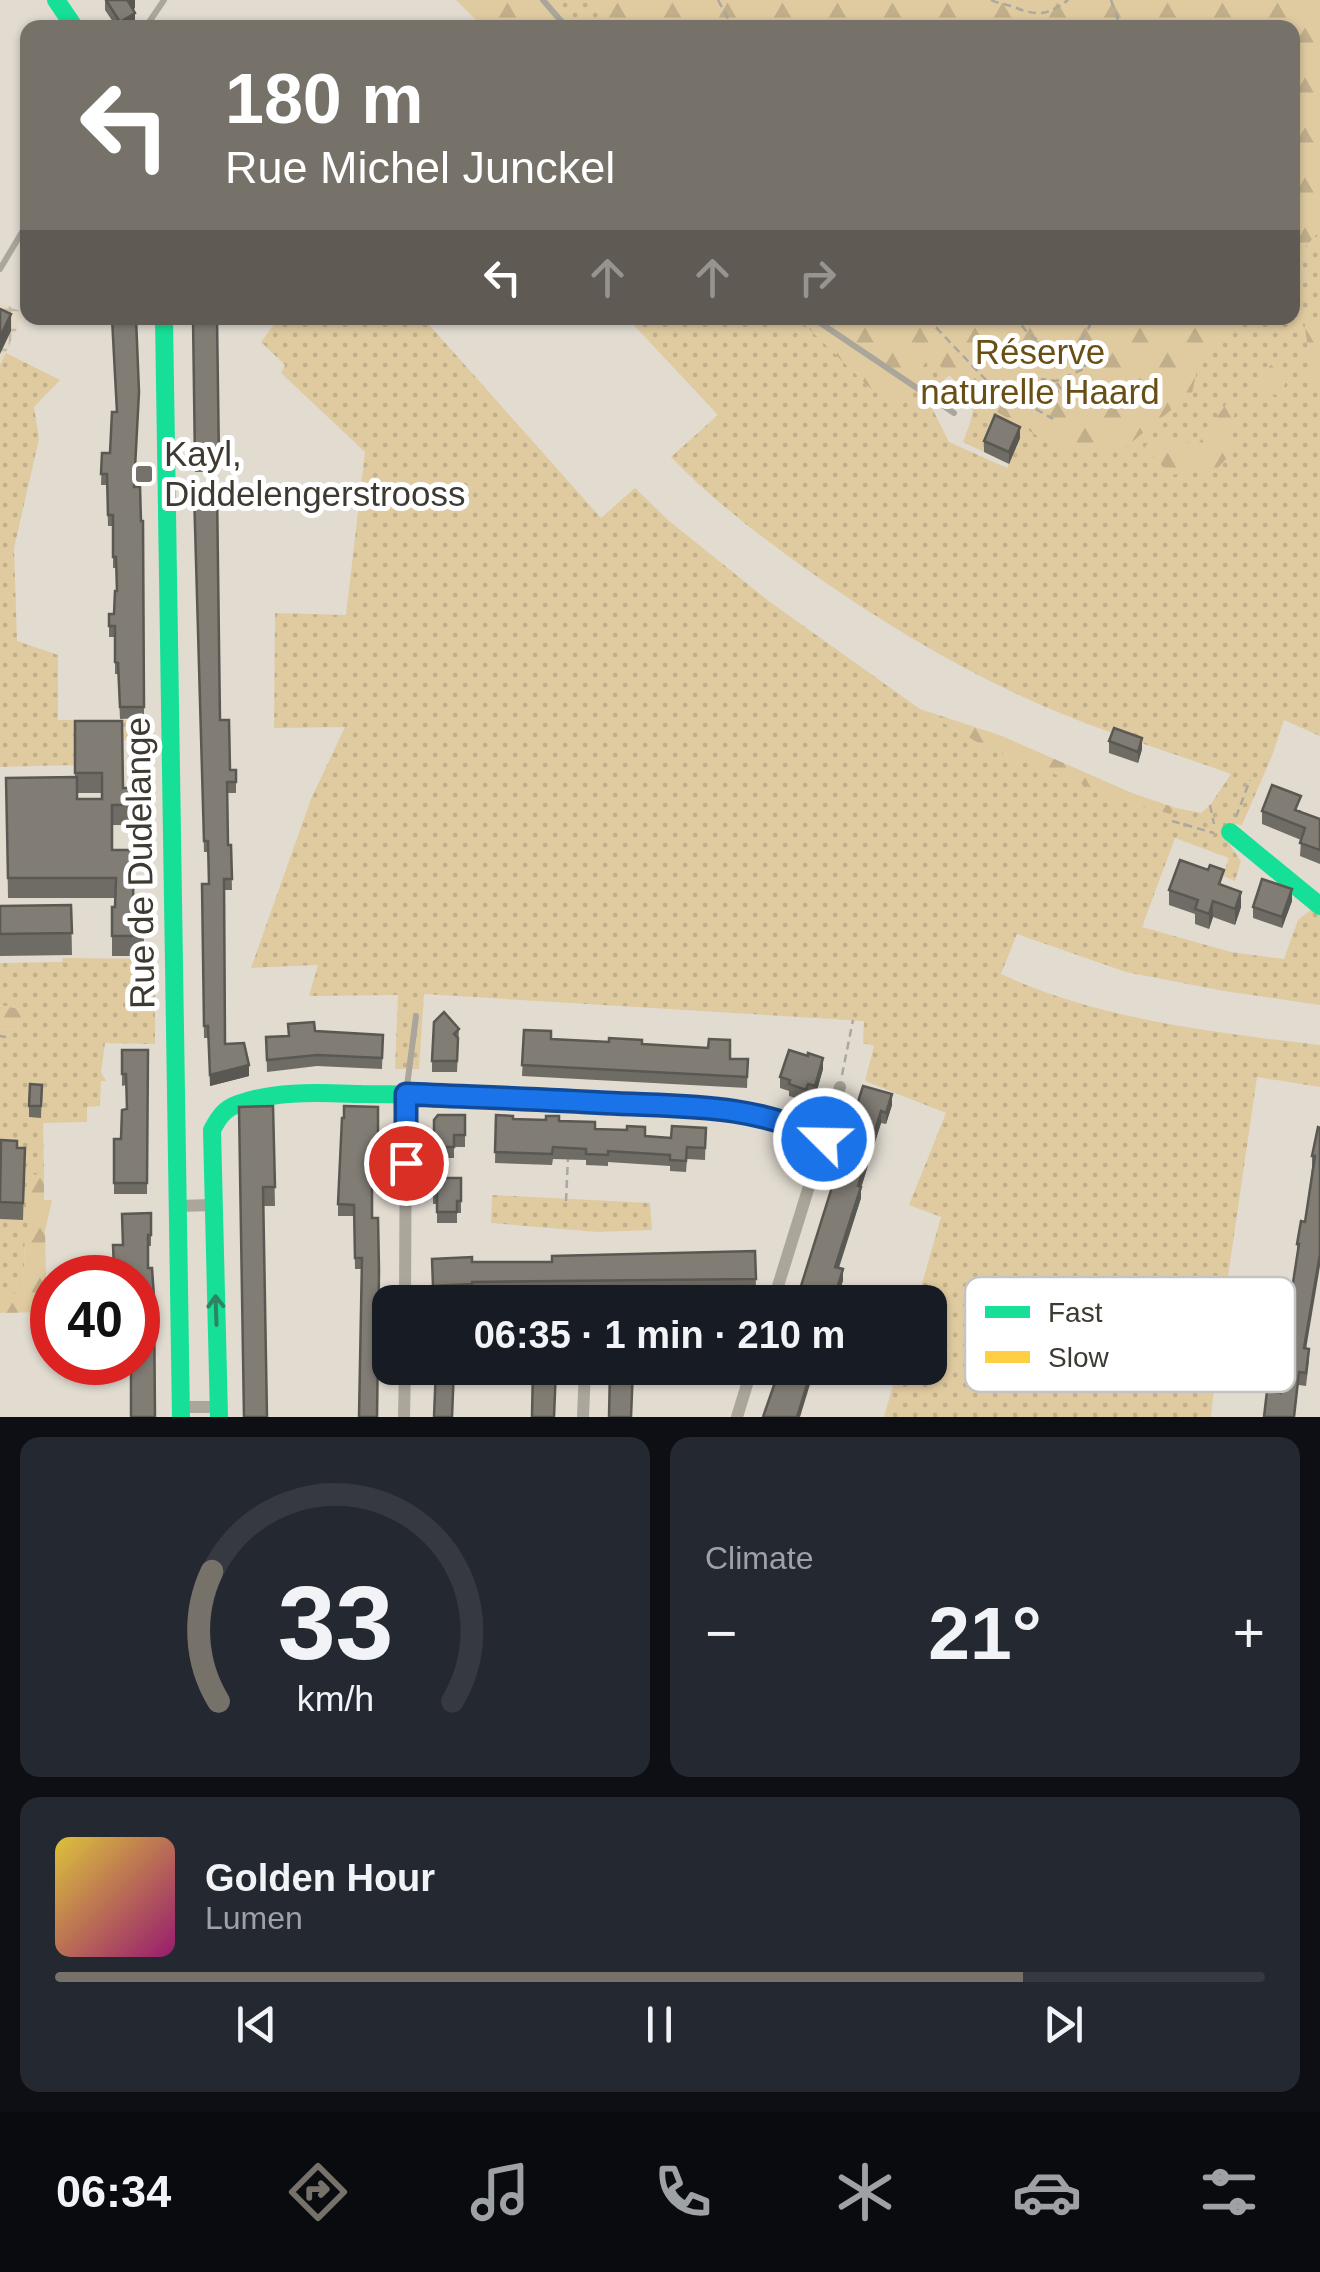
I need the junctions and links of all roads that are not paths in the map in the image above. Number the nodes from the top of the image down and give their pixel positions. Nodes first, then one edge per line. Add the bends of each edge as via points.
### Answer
1 (544, 0) edge
2 (560, 20) edge
3 (20, 235) edge
4 (0, 269) edge
5 (164, 325) edge
6 (823, 325) edge
7 (954, 413) road end
8 (1230, 832) dead end
9 (1320, 906) edge
10 (416, 1016) dead end
11 (840, 1086) road end
12 (406, 1094) junction
13 (824, 1139) junction
14 (214, 1205) junction
15 (178, 1206) junction
16 (405, 1285) edge
17 (777, 1285) edge
18 (405, 1385) edge
19 (584, 1385) edge
20 (746, 1385) edge
21 (180, 1412) edge
22 (219, 1412) edge
23 (404, 1417) edge
24 (583, 1417) edge
25 (736, 1417) edge

1 - 2 lane
3 - 4 lane
5 - 15 main road, Rue de Dudelange
6 - 7 lane
8 - 9 main road
10 - 12 lane
11 - 13 street
12 - 13 main road via 716,1108 768,1116
12 - 14 main road, Rue de Dudelange via 300,1093 234,1104 212,1130
12 - 16 street
13 - 17 street
14 - 15 street
22 -> 14 main road, Rue de Dudelange
15 - 21 main road, Rue de Dudelange
18 - 23 street
19 - 24 street
20 - 25 street
21 - 22 street, Rue de Dudelange

